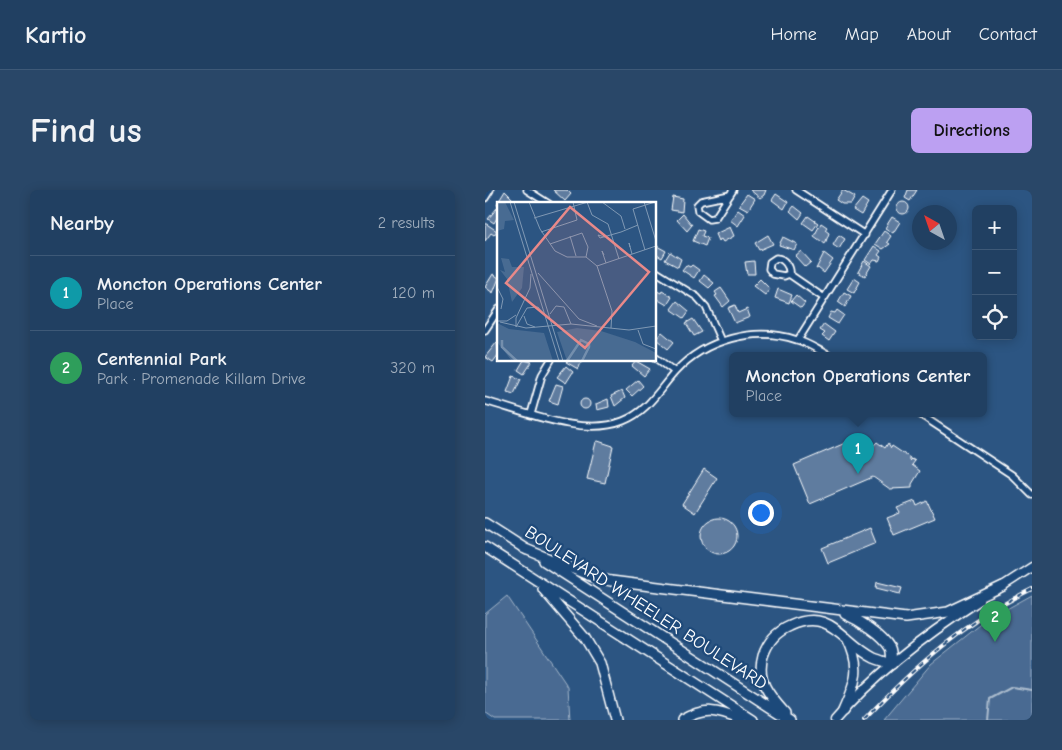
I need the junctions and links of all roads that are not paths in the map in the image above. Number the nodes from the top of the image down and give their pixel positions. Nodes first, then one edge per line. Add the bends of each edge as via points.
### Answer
1 (490, 190) edge
2 (527, 190) edge
3 (796, 190) edge
4 (893, 190) edge
5 (731, 193) edge
6 (485, 198) edge
7 (546, 202) edge
8 (865, 235) junction
9 (656, 272) edge
10 (789, 274) dead end
11 (824, 298) junction
12 (497, 312) edge
13 (485, 330) edge
14 (798, 340) junction
15 (721, 341) junction
16 (822, 352) edge
17 (656, 358) edge
18 (550, 361) edge
19 (675, 372) junction
20 (485, 401) edge
21 (531, 414) junction
22 (924, 417) edge
23 (1032, 495) edge
24 (485, 522) edge
25 (485, 548) edge
26 (523, 548) junction
27 (1032, 567) edge
28 (1003, 586) junction
29 (833, 610) junction
30 (846, 636) junction
31 (892, 664) junction
32 (843, 711) junction
33 (615, 720) edge
34 (682, 720) edge
35 (741, 720) edge
36 (753, 720) edge
37 (791, 720) edge
38 (835, 720) edge

1 - 6 street
2 - 7 street
3 - 8 street
4 - 8 street
5 - 5 street via 701,201 697,212 713,219
8 - 11 street
9 - 15 street via 706,306
10 - 11 street
11 - 14 street
12 - 13 street
14 - 15 street via 770,334 744,335
14 - 16 street
15 - 19 street via 695,354
17 - 19 street
18 - 21 street via 542,375
19 - 21 street via 644,410 622,421 601,426 575,425
20 - 21 street
22 - 23 street via 1012,475
24 - 26 highway, BOULEVARD WHEELER BOULEVARD
25 - 33 highway via 545,590 585,638 600,663
25 - 36 highway, BOULEVARD WHEELER BOULEVARD
26 - 29 highway via 593,577 611,581
26 - 37 highway, BOULEVARD WHEELER BOULEVARD
27 - 28 main road
28 - 29 highway via 948,612 928,616 906,618
28 - 31 main road via 923,638
29 - 31 highway via 856,619 879,638 890,649
30 - 31 highway via 873,657
30 - 32 highway via 857,663 857,678
30 - 37 highway via 832,625 803,620 777,632 766,647 761,680 768,694
31 - 32 main road
32 - 38 main road
34 - 35 highway via 698,711 722,712

